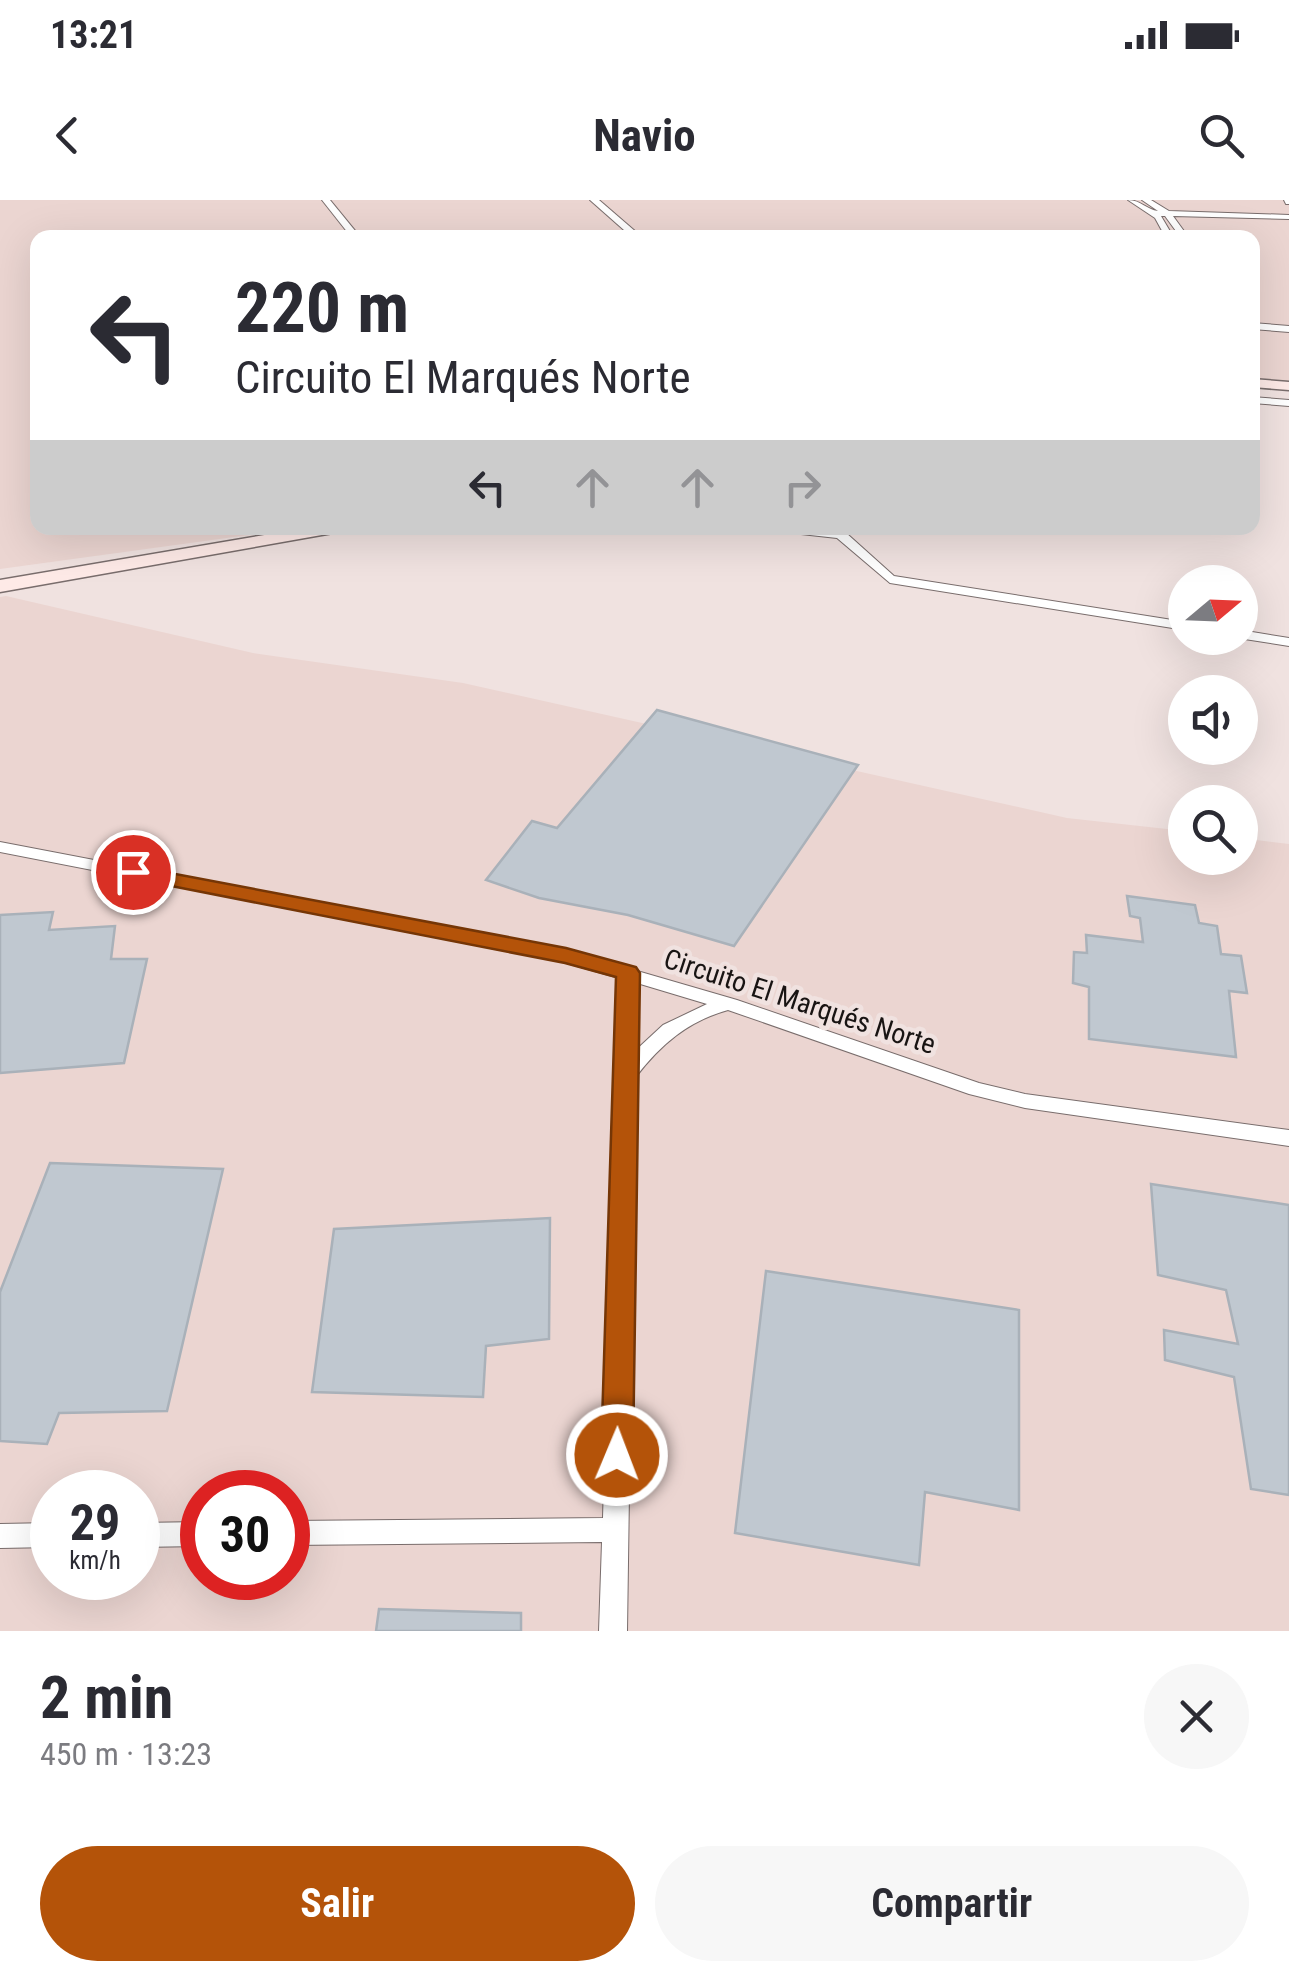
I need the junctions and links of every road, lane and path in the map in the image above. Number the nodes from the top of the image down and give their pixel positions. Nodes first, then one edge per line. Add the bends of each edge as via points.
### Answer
1 (326, 200) edge
2 (594, 200) edge
3 (1132, 200) edge
4 (1146, 200) edge
5 (1274, 200) edge
6 (1162, 215) junction
7 (1288, 219) edge
8 (350, 230) edge
9 (630, 230) edge
10 (1167, 230) edge
11 (1178, 230) edge
12 (1260, 330) edge
13 (1289, 332) edge
14 (1260, 384) edge
15 (1289, 386) edge
16 (1260, 392) edge
17 (1289, 394) edge
18 (1260, 401) edge
19 (1289, 403) edge
20 (260, 535) edge
21 (290, 535) edge
22 (841, 535) edge
23 (3, 582) edge
24 (1168, 623) edge
25 (1258, 637) edge
26 (1289, 642) edge
27 (0, 846) edge
28 (628, 973) junction
29 (730, 1004) junction
30 (626, 1076) junction
31 (1289, 1138) edge
32 (615, 1530) junction
33 (310, 1533) edge
34 (0, 1536) edge
35 (30, 1536) edge
36 (613, 1631) edge

1 - 8 street
2 - 9 street
3 - 6 street
4 - 6 street
5 - 7 street
6 - 7 street
6 - 10 street
6 - 11 street
12 - 13 street
14 - 15 main road
16 - 17 main road
18 - 19 street
20 - 23 main road
21 - 23 main road
22 - 24 street via 890,579
25 - 26 street
27 - 28 street, Circuito El Marqués Norte
28 - 29 street, Circuito El Marqués Norte
28 - 30 street
29 - 30 street via 675,1023
29 - 31 street, Circuito El Marqués Norte via 1025,1102
30 - 32 street
32 - 33 street
32 - 36 street
34 - 35 street

